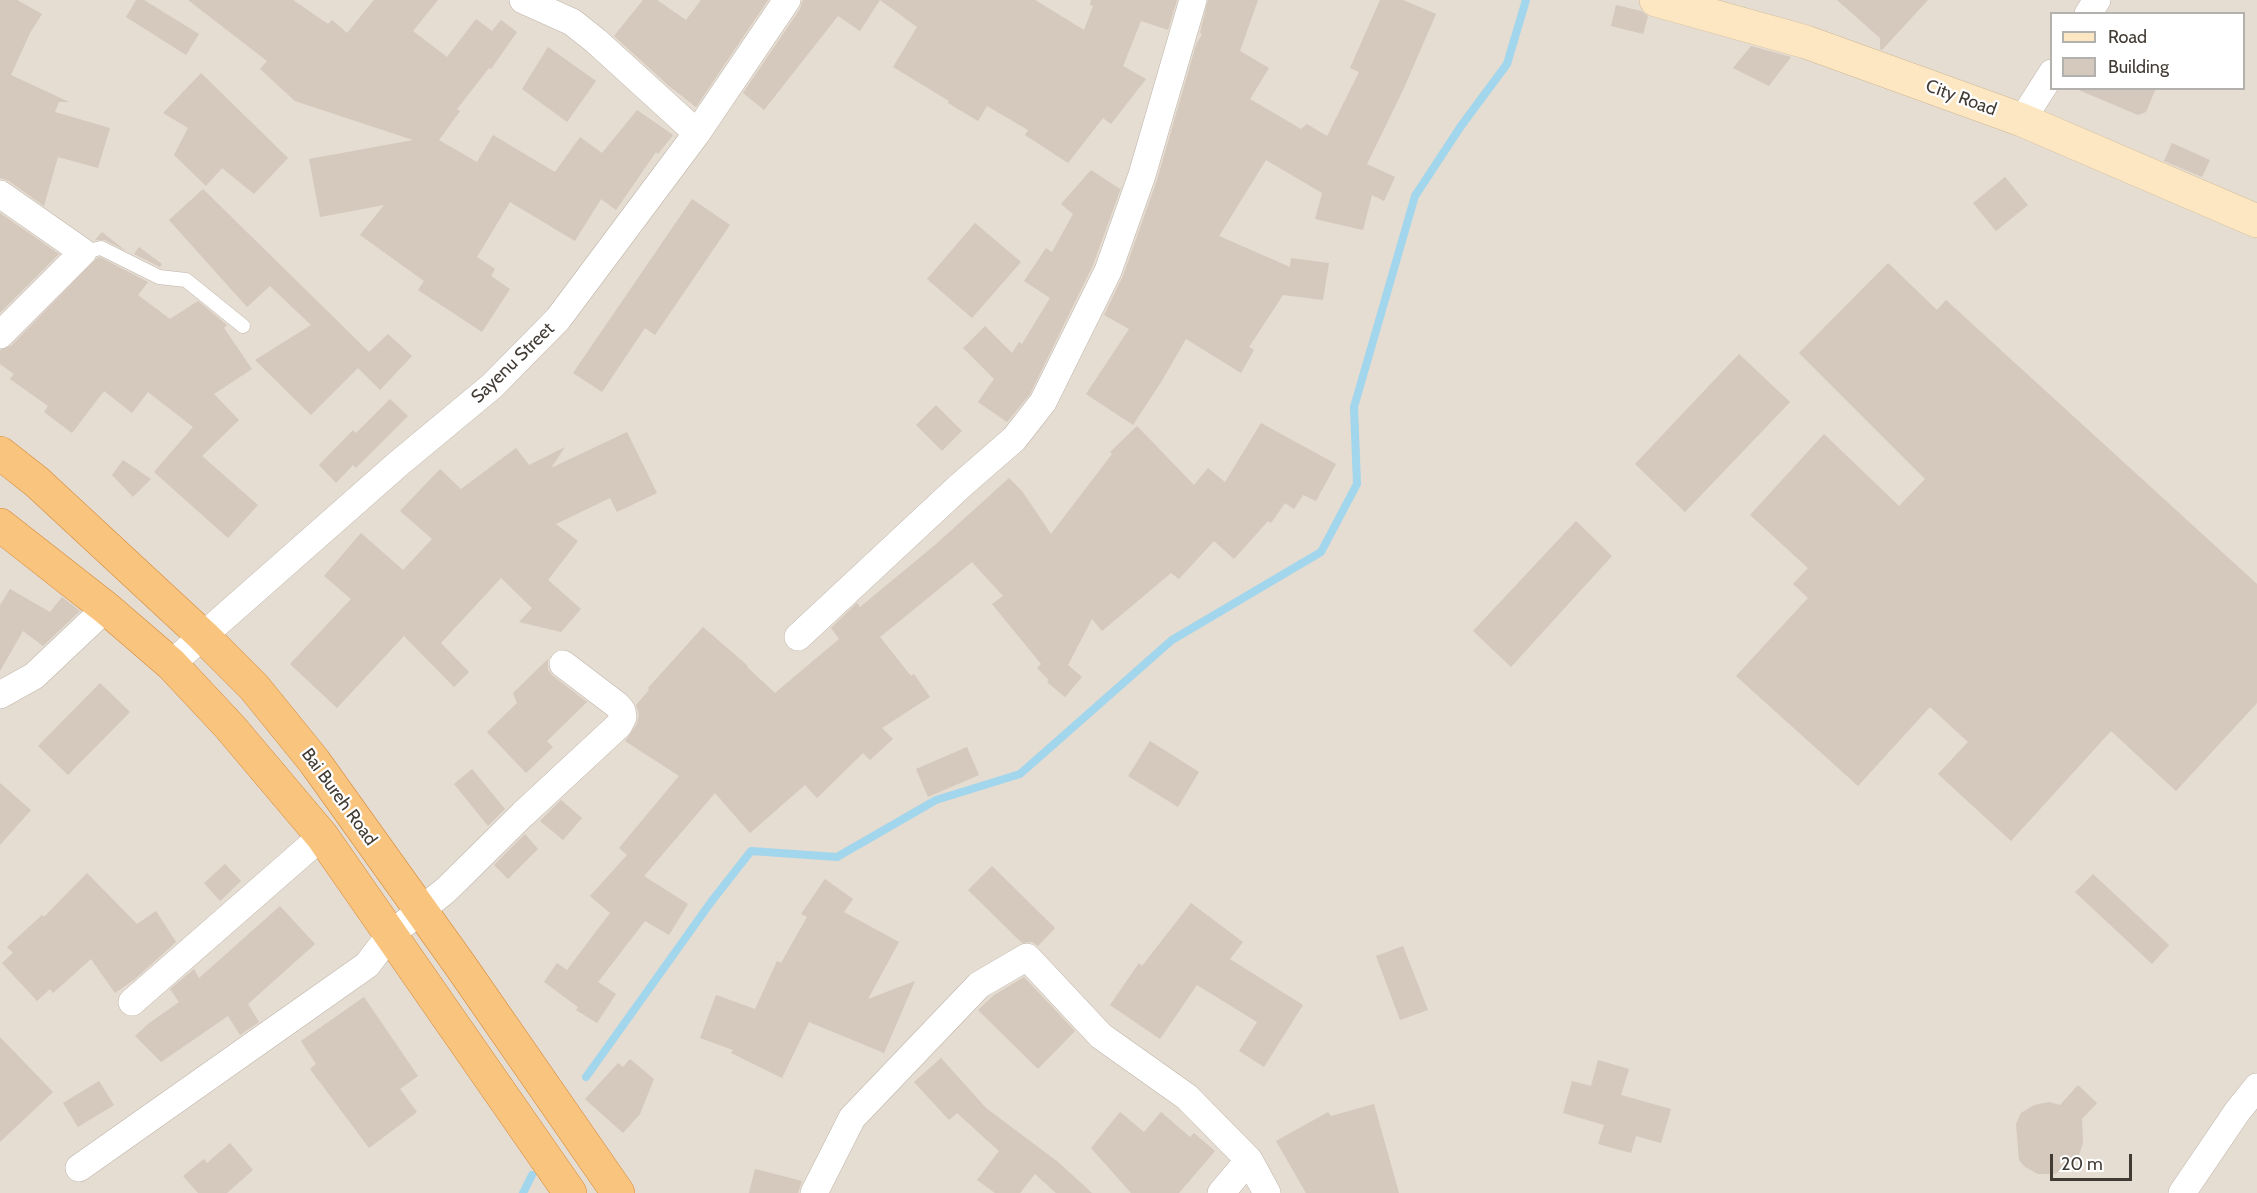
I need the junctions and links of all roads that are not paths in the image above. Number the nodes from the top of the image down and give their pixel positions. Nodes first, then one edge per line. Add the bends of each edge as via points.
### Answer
1 (523, 0) edge
2 (787, 0) edge
3 (1193, 0) edge
4 (1656, 0) edge
5 (2050, 76) edge
6 (2022, 120) junction
7 (697, 133) junction
8 (0, 194) edge
9 (2257, 221) edge
10 (83, 252) junction
11 (243, 326) dead end
12 (0, 335) edge
13 (0, 453) edge
14 (0, 525) edge
15 (106, 608) junction
16 (203, 636) junction
17 (798, 637) dead end
18 (171, 664) junction
19 (562, 664) dead end
20 (0, 695) edge
21 (322, 836) junction
22 (421, 909) junction
23 (390, 935) junction
24 (132, 1002) dead end
25 (2257, 1087) edge
26 (1248, 1160) junction
27 (79, 1168) dead end
28 (570, 1193) edge
29 (618, 1193) edge
30 (814, 1193) edge
31 (1221, 1193) edge
32 (1267, 1193) edge
33 (2182, 1193) edge

1 - 7 street via 572,22
2 - 7 street, Sayenu Street
3 - 17 street via 1142,175 1108,271 1043,402 1014,439
4 - 6 main road, City Road via 1806,42
5 - 6 street
6 - 9 main road, City Road
7 - 16 street, Sayenu Street via 558,319 492,386
8 - 10 street
10 - 11 lane via 101,248 159,277 186,280
10 - 12 street
13 - 16 highway, Bai Bureh Road via 37,482
14 - 15 highway, Bai Bureh Road
15 - 18 highway, Bai Bureh Road
15 - 20 street via 33,676
16 - 18 street, Sayenu Street
16 - 22 highway, Bai Bureh Road via 254,687 306,752
18 - 21 highway, Bai Bureh Road
19 - 22 street via 617,705 623,717 619,725 446,890
21 - 23 highway, Bai Bureh Road
21 - 24 street
22 - 23 street
22 - 29 highway, Bai Bureh Road
23 - 27 street via 367,965
23 - 28 highway, Bai Bureh Road
25 - 33 street
26 - 30 street via 1187,1097 1101,1036 1027,957 979,986 852,1118
26 - 31 street
26 - 32 street

